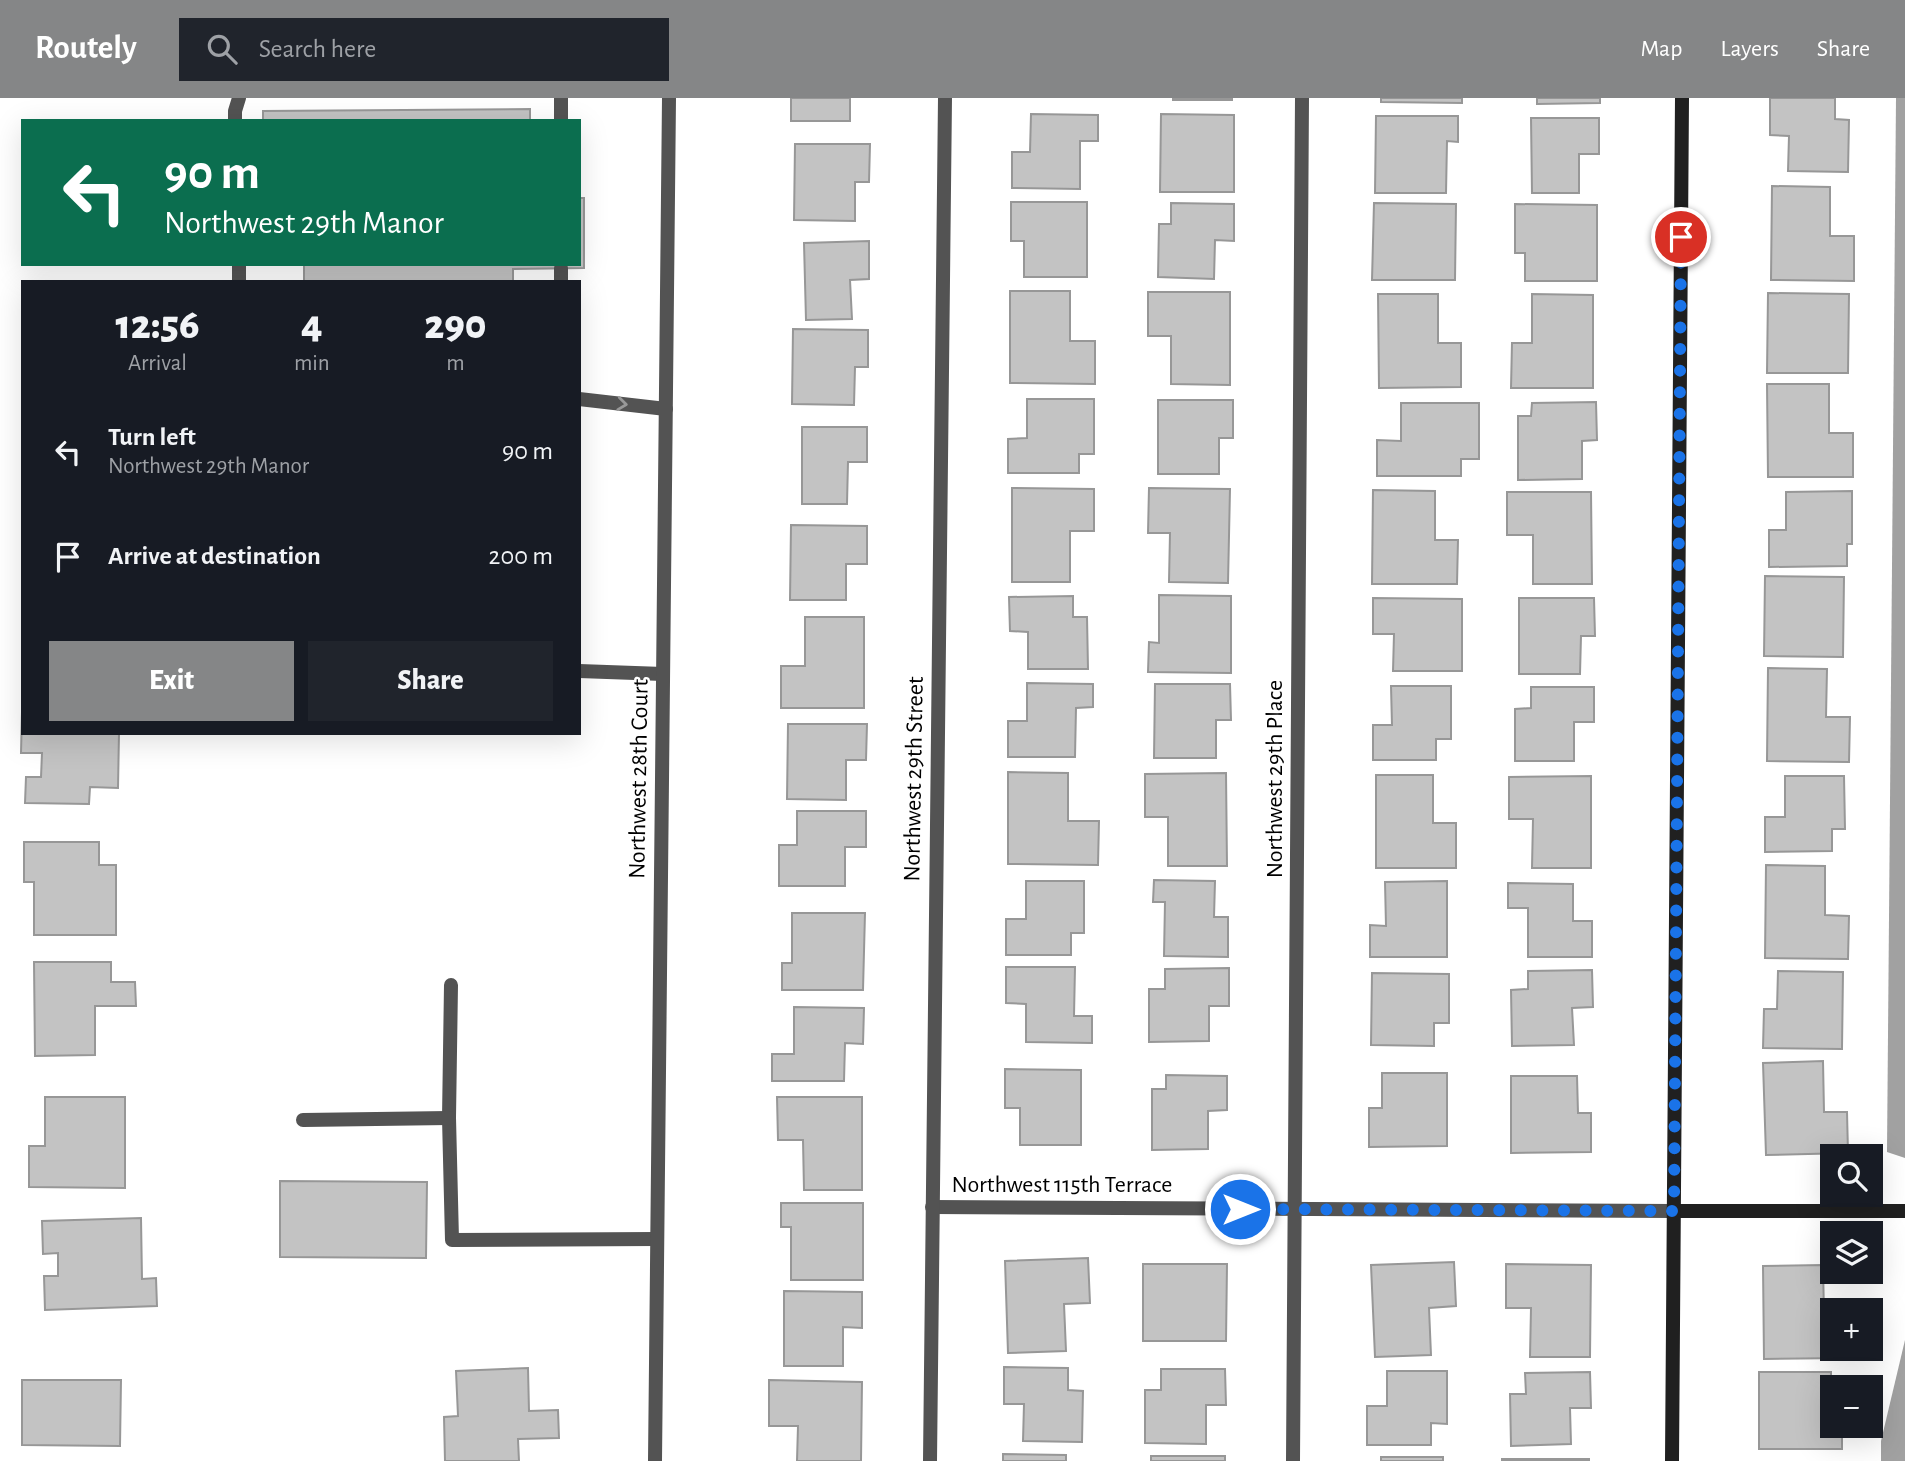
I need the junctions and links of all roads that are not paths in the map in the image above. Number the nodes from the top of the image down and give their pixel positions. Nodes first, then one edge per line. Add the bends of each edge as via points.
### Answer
1 (239, 98) edge
2 (562, 98) edge
3 (669, 98) edge
4 (945, 98) edge
5 (1301, 98) edge
6 (1682, 98) edge
7 (235, 119) edge
8 (561, 119) edge
9 (581, 399) edge
10 (666, 410) junction
11 (581, 671) edge
12 (663, 674) junction
13 (451, 985) dead end
14 (449, 1118) junction
15 (303, 1120) dead end
16 (932, 1207) junction
17 (1296, 1210) junction
18 (1674, 1211) junction
19 (1905, 1211) edge
20 (657, 1239) junction
21 (655, 1461) edge
22 (930, 1461) edge
23 (1293, 1461) edge
24 (1672, 1461) edge

1 - 7 street
2 - 8 street
3 - 10 street, Northwest 28th Court
4 - 16 street, Northwest 29th Street
5 - 17 street, Northwest 29th Place
6 - 18 street
9 -> 10 street
10 - 12 street, Northwest 28th Court
11 - 12 street
12 - 20 street, Northwest 28th Court
13 - 14 street
14 - 15 street
14 - 20 street via 452,1240
16 - 17 street, Northwest 115th Terrace
16 - 22 street, Northwest 29th Street
17 - 18 street, Northwest 115th Terrace
17 - 23 street, Northwest 29th Place
18 - 19 street, Northwest 115th Terrace
18 - 24 street
20 - 21 street, Northwest 28th Court

